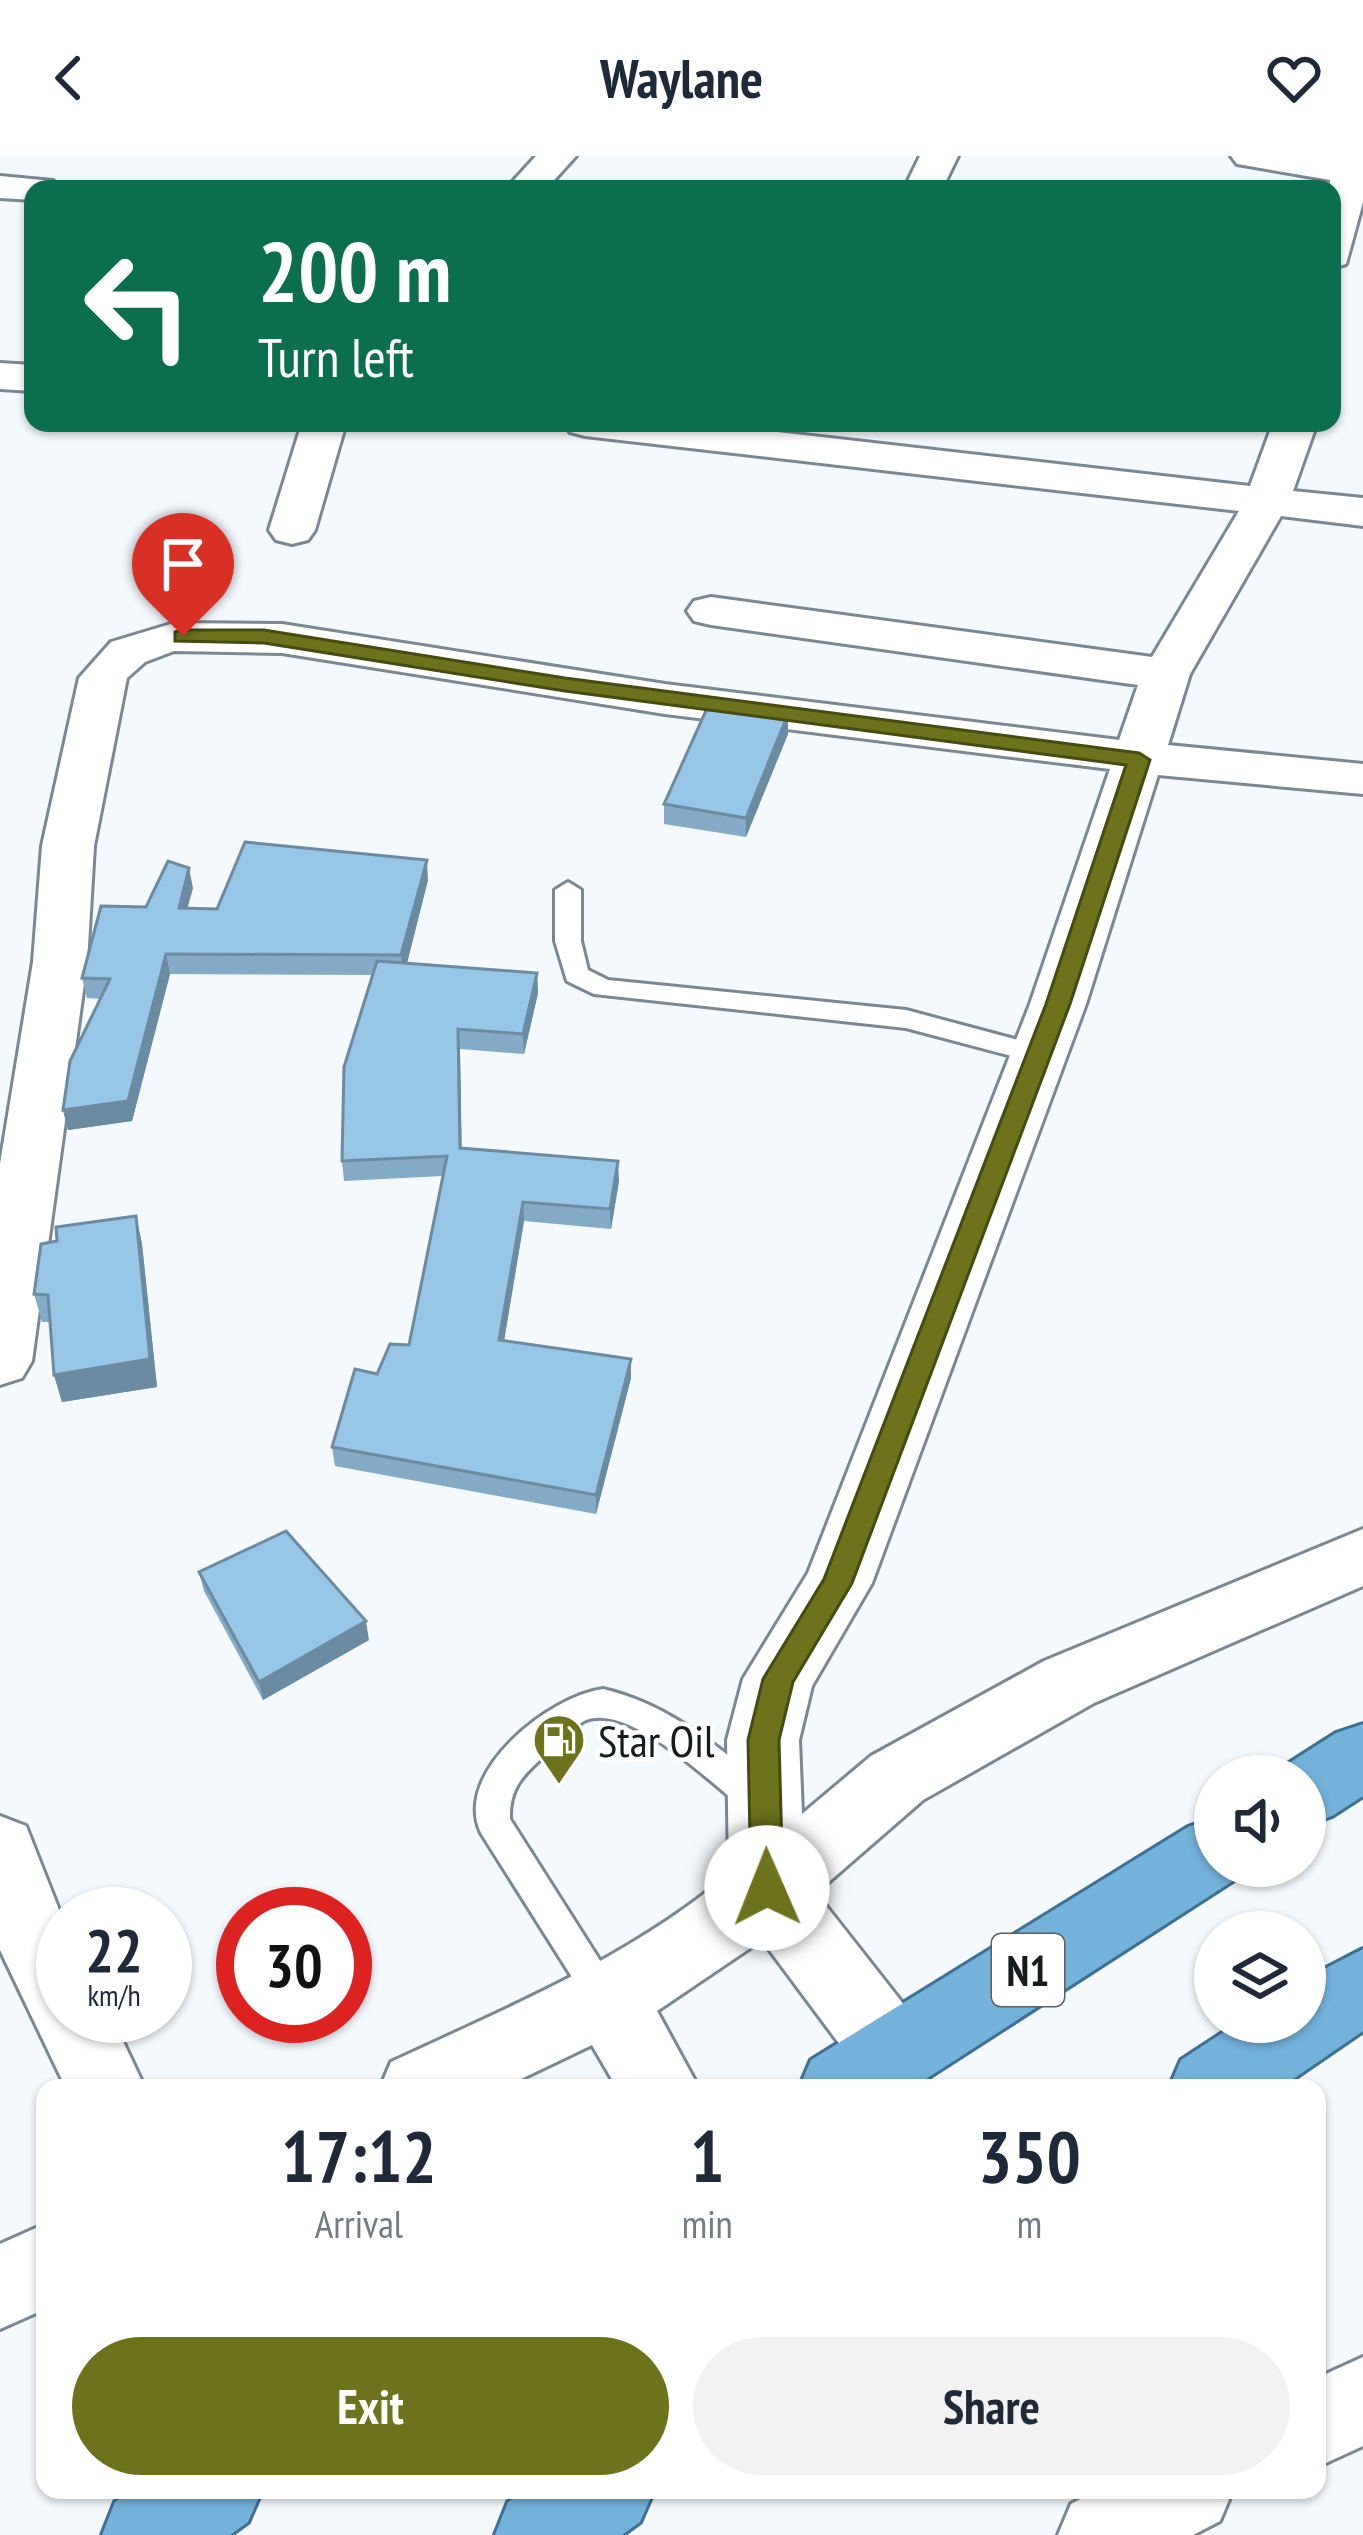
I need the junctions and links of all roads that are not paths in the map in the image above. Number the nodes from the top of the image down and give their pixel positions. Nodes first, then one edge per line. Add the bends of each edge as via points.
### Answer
1 (557, 156) edge
2 (1250, 156) edge
3 (1350, 164) edge
4 (534, 180) edge
5 (1341, 210) edge
6 (321, 432) edge
7 (664, 432) edge
8 (1292, 432) edge
9 (1267, 501) junction
10 (1363, 512) edge
11 (292, 530) dead end
12 (711, 611) dead end
13 (1166, 674) junction
14 (1139, 760) junction
15 (1363, 779) edge
16 (568, 890) dead end
17 (1038, 1054) junction
18 (21, 1080) edge
19 (0, 1361) edge
20 (1363, 1556) edge
21 (1363, 1756) edge
22 (1326, 1780) edge
23 (766, 1806) junction
24 (0, 1850) edge
25 (1194, 1864) edge
26 (767, 1888) junction
27 (36, 1944) edge
28 (1363, 1986) edge
29 (607, 2000) junction
30 (84, 2043) edge
31 (867, 2072) edge
32 (102, 2079) edge
33 (438, 2079) edge
34 (655, 2079) edge
35 (1224, 2079) edge
36 (36, 2269) edge
37 (0, 2287) edge
38 (1363, 2401) edge
39 (1326, 2420) edge
40 (202, 2499) edge
41 (595, 2499) edge
42 (1172, 2499) edge
43 (148, 2535) edge
44 (541, 2535) edge
45 (1102, 2535) edge

1 - 4 street
2 - 3 street
3 - 5 street
6 - 11 street
7 - 9 street
8 - 9 street
9 - 10 street
9 - 13 street
12 - 13 street
13 - 14 street
14 - 15 street
14 - 17 street
14 - 18 street via 565,685 264,636 183,636 133,647 103,678 68,846 60,962
16 - 17 lane via 576,975 603,988 906,1019
17 - 23 street via 838,1583 778,1679 763,1740
18 - 19 street
20 - 26 street via 1069,1682 897,1778
21 - 22 highway
23 - 26 street
23 - 29 lane via 670,1732 609,1702 579,1706 500,1773 493,1822
24 - 27 street
25 - 31 highway, N1
26 - 29 street via 712,1934
26 - 31 street
28 - 35 highway
29 - 33 street
29 - 34 street
30 - 32 street
36 - 37 street
38 - 39 street
40 - 43 highway
41 - 44 highway
42 - 45 street

